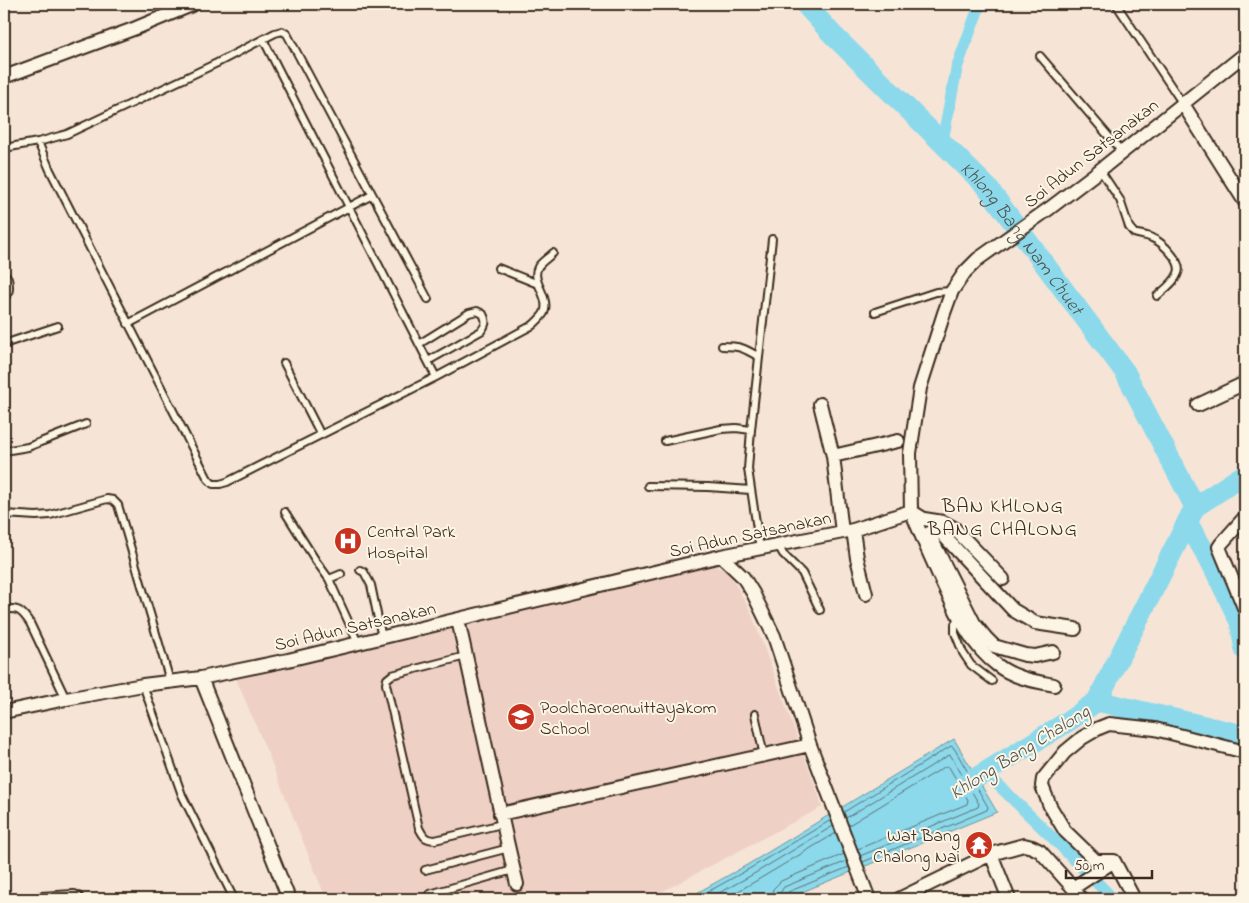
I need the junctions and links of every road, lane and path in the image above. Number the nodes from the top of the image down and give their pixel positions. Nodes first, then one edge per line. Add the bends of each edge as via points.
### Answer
1 (194, 4) edge
2 (1116, 4) edge
3 (263, 39) junction
4 (1245, 54) edge
5 (1040, 56) dead end
6 (4, 77) edge
7 (1183, 104) junction
8 (38, 142) junction
9 (4, 148) edge
10 (1122, 152) junction
11 (1100, 170) junction
12 (372, 195) junction
13 (1245, 202) edge
14 (349, 207) junction
15 (772, 239) dead end
16 (552, 254) dead end
17 (498, 268) dead end
18 (4, 275) edge
19 (538, 284) junction
20 (952, 291) junction
21 (1157, 296) dead end
22 (4, 297) edge
23 (428, 299) dead end
24 (875, 312) dead end
25 (128, 324) junction
26 (58, 326) dead end
27 (4, 344) edge
28 (419, 344) junction
29 (722, 346) dead end
30 (759, 357) junction
31 (428, 361) junction
32 (284, 363) dead end
33 (436, 378) junction
34 (1245, 383) edge
35 (820, 404) dead end
36 (1198, 405) dead end
37 (86, 424) dead end
38 (752, 430) junction
39 (321, 435) junction
40 (898, 440) dead end
41 (665, 442) dead end
42 (4, 451) edge
43 (833, 456) junction
44 (648, 486) dead end
45 (751, 490) junction
46 (911, 511) junction
47 (284, 512) dead end
48 (4, 514) edge
49 (1245, 517) edge
50 (924, 519) junction
51 (848, 531) junction
52 (929, 532) junction
53 (778, 545) junction
54 (760, 549) junction
55 (721, 556) junction
56 (360, 570) dead end
57 (341, 574) dead end
58 (329, 579) junction
59 (1003, 579) dead end
60 (866, 594) dead end
61 (4, 609) edge
62 (820, 610) dead end
63 (1245, 610) edge
64 (960, 617) junction
65 (458, 620) junction
66 (1076, 629) dead end
67 (382, 638) junction
68 (358, 643) junction
69 (1053, 652) dead end
70 (466, 656) junction
71 (201, 678) junction
72 (992, 681) dead end
73 (170, 682) junction
74 (143, 685) junction
75 (1054, 685) dead end
76 (66, 699) junction
77 (4, 712) edge
78 (754, 714) dead end
79 (810, 746) junction
80 (1245, 752) edge
81 (764, 756) junction
82 (501, 819) junction
83 (509, 848) junction
84 (991, 854) junction
85 (1112, 862) junction
86 (425, 870) dead end
87 (514, 870) junction
88 (517, 884) dead end
89 (1073, 888) junction
90 (430, 894) dead end
91 (1132, 895) dead end
92 (41, 899) edge
93 (77, 899) edge
94 (234, 899) edge
95 (289, 899) edge
96 (869, 899) edge
97 (899, 899) edge
98 (1009, 899) edge
99 (1081, 899) edge

1 - 6 street
2 - 7 lane
3 - 8 lane via 67,134
3 - 12 lane via 275,33 287,34
3 - 14 lane
4 - 7 street, Soi Adun Satsanakan
5 - 10 lane
7 - 10 street, Soi Adun Satsanakan
7 - 13 street
8 - 9 lane
8 - 25 lane
10 - 11 street, Soi Adun Satsanakan
11 - 20 street, Soi Adun Satsanakan via 978,259
11 - 21 lane via 1120,200 1134,233 1155,239 1179,266 1174,279
12 - 14 lane
12 - 23 lane
14 - 25 lane
14 - 28 lane
15 - 30 lane
16 - 19 lane via 537,270
17 - 19 lane
18 - 22 lane via 8,278 9,292
19 - 33 lane via 545,304 541,318
20 - 24 lane via 936,292
20 - 46 street, Soi Adun Satsanakan via 920,388 910,453
25 - 39 lane via 213,484 227,482
26 - 27 lane
28 - 31 lane
28 - 31 lane via 470,312 483,314 486,320 481,331
29 - 30 lane via 737,346
30 - 38 lane
31 - 33 lane
32 - 39 lane
33 - 39 lane
34 - 36 street
35 - 43 street
37 - 42 lane via 28,447
38 - 41 lane via 721,429
38 - 45 lane via 748,469
40 - 43 street
43 - 51 street
44 - 45 lane
45 - 54 lane
46 - 50 street
46 - 51 street, Soi Adun Satsanakan
46 - 64 street
47 - 58 lane
48 - 73 lane via 50,515 106,499 118,505
49 - 63 street via 1219,547
50 - 52 street
50 - 59 street via 943,522 954,528
51 - 53 street, Soi Adun Satsanakan
51 - 60 street
52 - 66 street via 942,534 1014,610 1035,623
52 - 69 street via 974,623 994,646 1025,655
53 - 54 street, Soi Adun Satsanakan
53 - 62 lane via 802,573
54 - 55 street, Soi Adun Satsanakan
55 - 65 street, Soi Adun Satsanakan
55 - 79 street via 743,577 774,636
56 - 67 lane via 371,585
57 - 58 lane
58 - 68 lane
61 - 76 lane via 22,612 30,623
64 - 72 lane via 955,624 955,633 963,654 971,665
64 - 75 street via 984,654 998,666 1018,677
65 - 67 street, Soi Adun Satsanakan
65 - 70 street
67 - 68 street, Soi Adun Satsanakan
68 - 71 street, Soi Adun Satsanakan
70 - 82 street
70 - 82 lane via 392,675 386,684 419,828 424,837 435,840
71 - 73 street, Soi Adun Satsanakan
71 - 95 street
73 - 74 street, Soi Adun Satsanakan
74 - 76 street, Soi Adun Satsanakan
74 - 94 lane via 182,795
76 - 77 street, Soi Adun Satsanakan
78 - 81 lane
79 - 81 street
79 - 96 street
80 - 85 street via 1155,729 1109,724 1071,747 1043,779 1042,786 1065,831 1093,859
81 - 82 street
82 - 83 street
83 - 86 lane
83 - 87 street
84 - 89 street via 1024,845 1032,847 1040,851
84 - 97 street
84 - 98 street
85 - 89 street
85 - 91 street
87 - 88 street
87 - 90 lane
89 - 99 street
92 - 93 street

